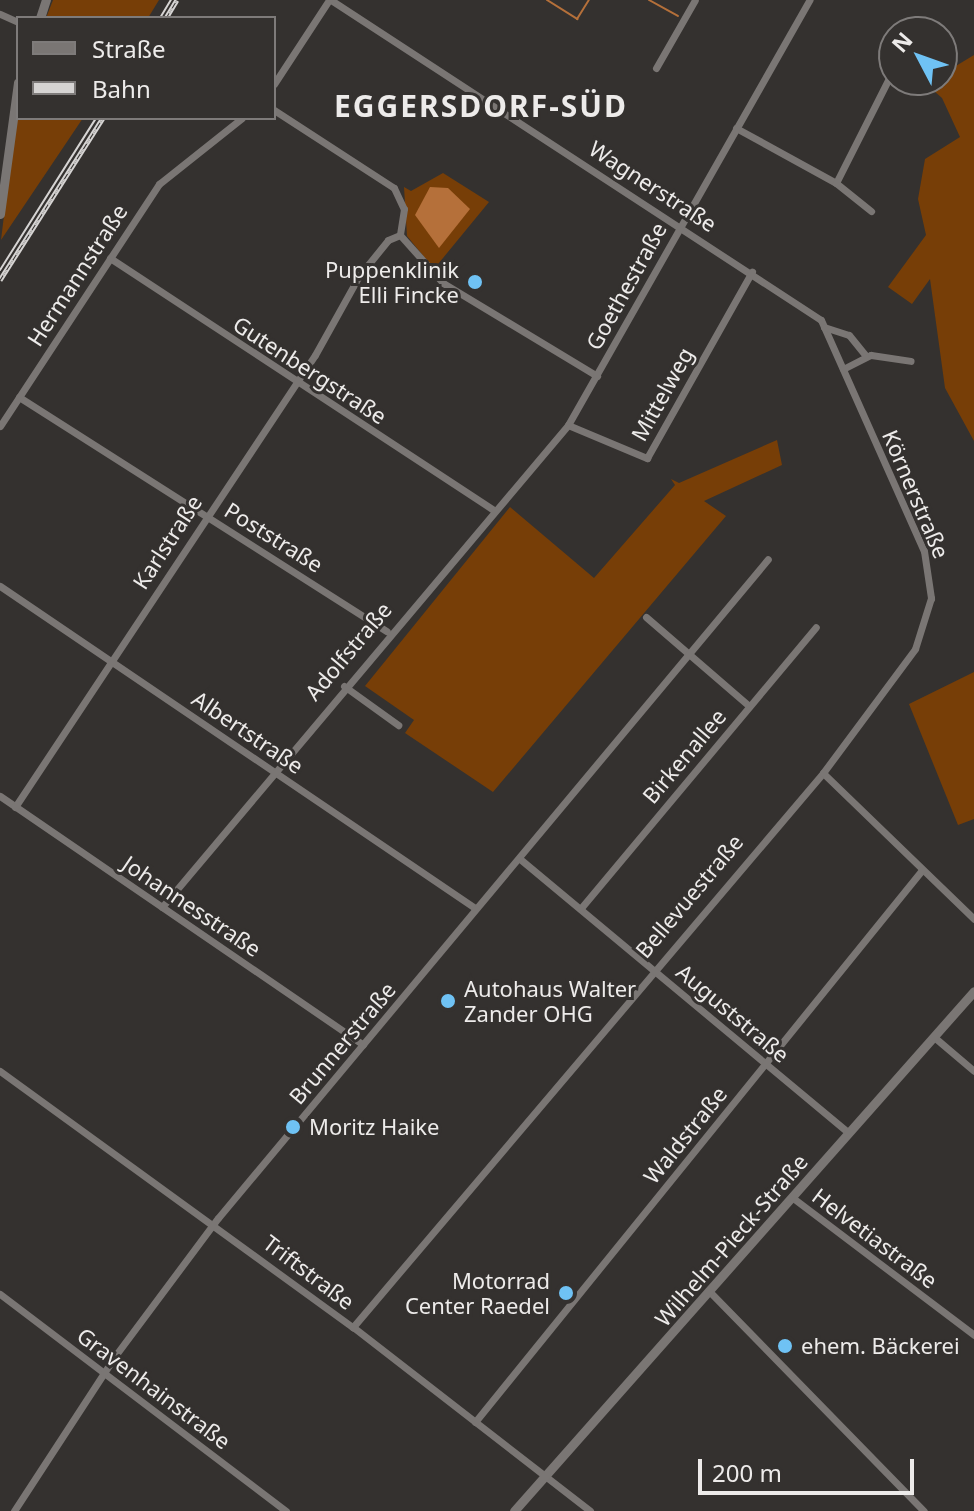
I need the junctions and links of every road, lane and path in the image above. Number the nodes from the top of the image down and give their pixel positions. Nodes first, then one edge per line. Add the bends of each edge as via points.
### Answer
1 (330, 0) edge
2 (695, 0) edge
3 (809, 0) edge
4 (656, 68) dead end
5 (276, 81) edge
6 (880, 96) edge
7 (16, 97) edge
8 (276, 111) edge
9 (239, 120) edge
10 (736, 128) junction
11 (836, 183) junction
12 (871, 211) dead end
13 (0, 214) edge
14 (682, 225) junction
15 (400, 235) junction
16 (110, 258) junction
17 (752, 272) junction
18 (824, 327) junction
19 (866, 356) junction
20 (911, 361) dead end
21 (843, 369) junction
22 (597, 376) junction
23 (296, 380) junction
24 (19, 397) junction
25 (568, 424) junction
26 (0, 426) edge
27 (493, 510) junction
28 (206, 516) junction
29 (768, 559) dead end
30 (0, 586) edge
31 (646, 617) dead end
32 (816, 627) dead end
33 (387, 631) junction
34 (693, 655) junction
35 (112, 660) junction
36 (898, 675) joint
37 (344, 686) junction
38 (749, 706) junction
39 (398, 725) dead end
40 (273, 772) junction
41 (823, 773) junction
42 (0, 796) edge
43 (15, 807) junction
44 (520, 859) junction
45 (922, 870) junction
46 (162, 907) junction
47 (475, 908) junction
48 (581, 908) junction
49 (974, 919) edge
50 (652, 968) junction
51 (974, 991) edge
52 (934, 1037) junction
53 (363, 1045) junction
54 (766, 1063) junction
55 (0, 1071) edge
56 (974, 1071) edge
57 (849, 1133) junction
58 (793, 1198) junction
59 (214, 1224) junction
60 (710, 1292) junction
61 (0, 1294) edge
62 (353, 1327) junction
63 (974, 1335) edge
64 (104, 1373) junction
65 (475, 1422) junction
66 (547, 1479) junction
67 (14, 1511) edge
68 (286, 1511) edge
69 (514, 1511) edge
70 (590, 1511) edge
71 (924, 1511) edge

1 - 5 street
1 - 14 street, Wagnerstraße
2 - 4 street
3 - 10 street, Goethestraße
6 - 11 street
7 - 13 street
8 - 15 street via 394,188 404,209
9 - 16 street, Hermannstraße via 159,184
10 - 11 street
10 - 14 street, Goethestraße
11 - 12 street
14 - 17 street, Wagnerstraße
14 - 22 street, Goethestraße
15 - 22 street via 466,301
15 - 23 street, Karlstraße via 373,257
16 - 23 street, Gutenbergstraße
16 - 24 street, Hermannstraße
17 - 18 street, Wagnerstraße
17 - 25 street, Mittelweg via 647,458
18 - 19 street, Wagnerstraße via 849,335
18 - 21 street, Körnerstraße
19 - 20 street
19 - 21 street
21 - 36 street, Körnerstraße via 929,566 927,624
22 - 25 street, Goethestraße
23 - 27 street, Gutenbergstraße
23 - 28 street, Karlstraße
24 - 26 street, Hermannstraße
24 - 28 street, Poststraße
25 - 27 street, Adolfstraße
27 - 33 street, Adolfstraße
28 - 33 street, Poststraße
28 - 35 street, Karlstraße
29 - 34 street, Brunnerstraße
30 - 35 street, Albertstraße
31 - 34 street
32 - 38 street, Birkenallee
33 - 37 street, Adolfstraße
34 - 38 street
34 - 44 street, Brunnerstraße
35 - 40 street, Albertstraße
35 - 43 street, Karlstraße
36 - 41 street, Bellevuestraße
37 - 39 street
37 - 40 street, Adolfstraße
38 - 48 street, Birkenallee
40 - 46 street, Adolfstraße
40 - 47 street, Albertstraße
41 - 45 street
41 - 50 street, Bellevuestraße
42 - 43 street, Johannesstraße
43 - 46 street, Johannesstraße
44 - 47 street, Brunnerstraße
44 - 48 street, Auguststraße
45 - 49 street
45 - 54 street, Waldstraße
46 - 53 street, Johannesstraße
47 - 53 street, Brunnerstraße
48 - 50 street, Auguststraße
50 - 54 street, Auguststraße
50 - 62 street, Bellevuestraße
51 - 52 street, Wilhelm-Pieck-Straße
52 - 56 street
52 - 57 street, Wilhelm-Pieck-Straße
53 - 59 street, Brunnerstraße
54 - 57 street, Auguststraße
54 - 65 street, Waldstraße
55 - 59 street, Triftstraße
57 - 58 street, Wilhelm-Pieck-Straße
58 - 60 street, Wilhelm-Pieck-Straße
58 - 63 street, Helvetiastraße
59 - 62 street, Triftstraße
59 - 64 street, Brunnerstraße
60 - 66 street, Wilhelm-Pieck-Straße
60 - 71 street
61 - 64 street, Gravenhainstraße
62 - 65 street, Triftstraße
64 - 67 street, Brunnerstraße
64 - 68 street, Gravenhainstraße
65 - 66 street, Triftstraße
66 - 69 street, Wilhelm-Pieck-Straße
66 - 70 street, Triftstraße

